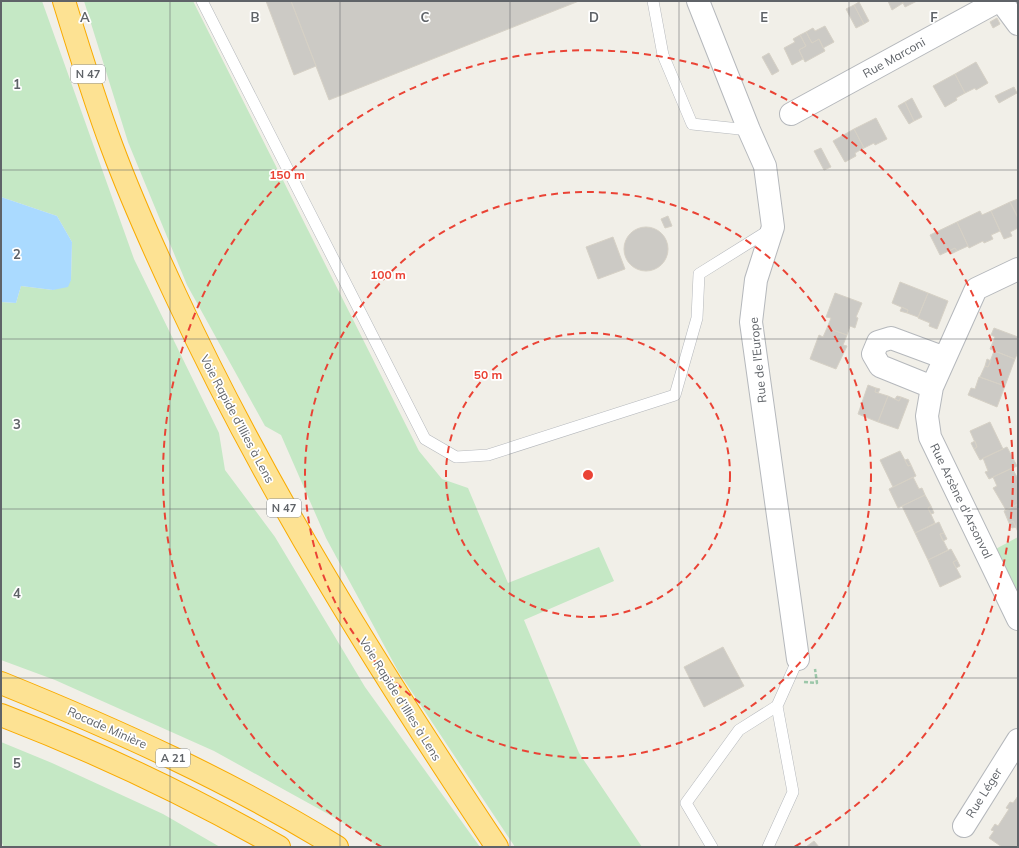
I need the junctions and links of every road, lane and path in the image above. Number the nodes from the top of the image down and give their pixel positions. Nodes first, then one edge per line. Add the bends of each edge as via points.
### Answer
1 (64, 1) edge
2 (202, 1) edge
3 (653, 1) edge
4 (698, 1) edge
5 (998, 1) edge
6 (1001, 1) edge
7 (1018, 24) edge
8 (790, 114) dead end
9 (749, 130) junction
10 (773, 227) junction
11 (1018, 269) edge
12 (945, 358) junction
13 (932, 387) junction
14 (1018, 619) edge
15 (807, 663) junction
16 (788, 682) junction
17 (1, 683) edge
18 (777, 706) junction
19 (1, 715) edge
20 (1018, 740) edge
21 (236, 822) junction
22 (964, 826) dead end
23 (266, 847) edge
24 (279, 847) edge
25 (337, 847) edge
26 (496, 847) edge
27 (712, 847) edge
28 (768, 847) edge

1 - 26 highway, Voie Rapide d’Illies à Lens / N 47 via 112,147 197,341 234,417 341,605
2 - 10 lane via 425,439 456,457 488,455 675,395 697,318 699,274
3 - 9 lane via 663,55 692,124
4 - 9 street, Rue de l'Europe
5 - 8 street, Rue Marconi
6 - 7 street
9 - 10 street, Rue de l'Europe via 765,166
10 - 15 street, Rue de l'Europe via 756,280 751,322
11 - 12 street, Rue Arsène d'Arsonval via 976,289
12 - 13 street, Rue Arsène d'Arsonval
12 - 13 street via 891,338 878,342 873,354 880,366
13 - 14 street, Rue Arsène d'Arsonval via 927,416 930,437
15 - 16 lane
15 - 16 path via 817,683
16 - 18 lane
17 - 25 highway, Rocade Minière / A 21 via 98,722 206,773
18 - 27 lane via 739,730 686,802
18 - 28 lane via 793,792
19 - 21 highway, A 21 via 90,752
20 - 22 street, Rue Léger
21 - 23 highway
21 - 24 highway, A 21

